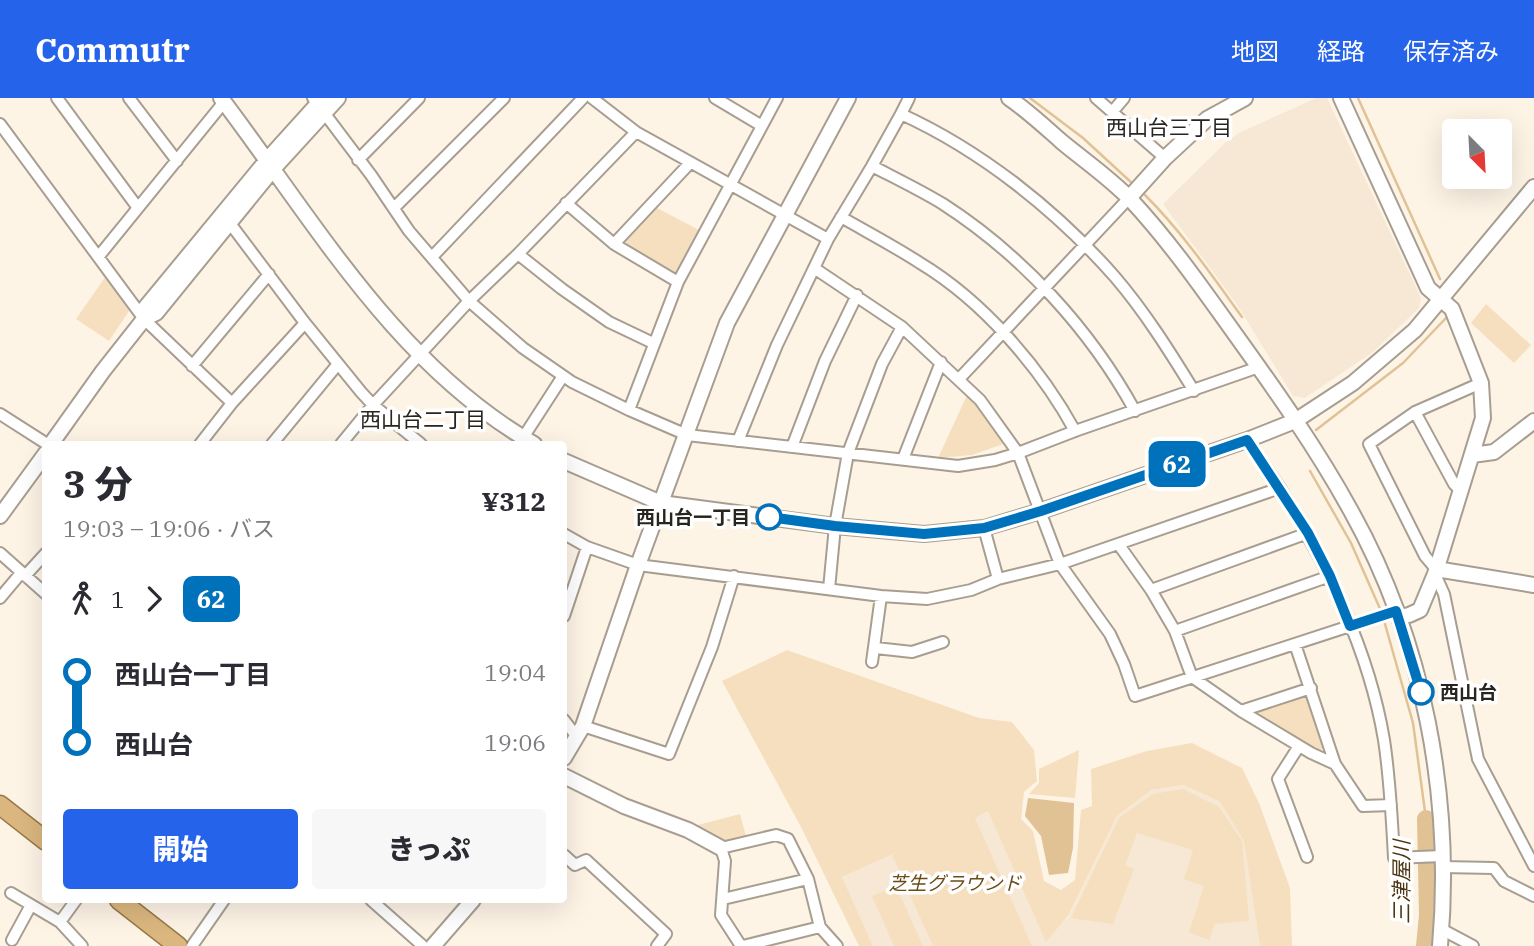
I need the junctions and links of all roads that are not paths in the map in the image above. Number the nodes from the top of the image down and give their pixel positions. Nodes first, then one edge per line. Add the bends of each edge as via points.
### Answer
1 (57, 98) edge
2 (129, 98) edge
3 (338, 98) edge
4 (419, 98) edge
5 (504, 98) edge
6 (583, 98) edge
7 (592, 98) edge
8 (715, 98) edge
9 (777, 98) edge
10 (848, 98) edge
11 (909, 98) edge
12 (1009, 98) edge
13 (1097, 98) edge
14 (1124, 98) edge
15 (1245, 98) edge
16 (1341, 98) edge
17 (223, 100) edge
18 (319, 103) edge
19 (1113, 111) junction
20 (901, 114) junction
21 (0, 124) edge
22 (762, 126) junction
23 (636, 132) junction
24 (1165, 158) junction
25 (358, 160) junction
26 (177, 161) junction
27 (690, 163) junction
28 (271, 164) junction
29 (872, 166) junction
30 (731, 185) junction
31 (1534, 187) edge
32 (1129, 198) junction
33 (566, 203) junction
34 (138, 208) junction
35 (394, 208) junction
36 (785, 216) junction
37 (841, 217) junction
38 (229, 222) junction
39 (828, 239) junction
40 (614, 244) junction
41 (1085, 246) junction
42 (518, 254) junction
43 (99, 256) junction
44 (432, 257) junction
45 (814, 268) junction
46 (269, 274) junction
47 (678, 282) junction
48 (1045, 288) junction
49 (857, 295) junction
50 (1441, 299) junction
51 (469, 301) junction
52 (144, 319) junction
53 (305, 323) junction
54 (902, 327) junction
55 (1003, 331) junction
56 (653, 343) junction
57 (418, 355) junction
58 (941, 362) junction
59 (338, 364) junction
60 (192, 366) junction
61 (1259, 367) junction
62 (563, 376) junction
63 (959, 379) junction
64 (1481, 383) junction
65 (1194, 391) junction
66 (232, 403) junction
67 (373, 405) junction
68 (629, 410) junction
69 (1135, 411) junction
70 (1415, 412) junction
71 (0, 414) edge
72 (1295, 421) junction
73 (1534, 421) edge
74 (1075, 431) junction
75 (687, 435) junction
76 (409, 440) edge
77 (1247, 440) junction
78 (44, 441) edge
79 (51, 441) edge
80 (202, 441) edge
81 (274, 441) edge
82 (343, 441) edge
83 (524, 441) edge
84 (526, 441) edge
85 (738, 441) junction
86 (792, 447) junction
87 (848, 453) junction
88 (1018, 453) junction
89 (1472, 455) junction
90 (42, 458) edge
91 (903, 459) junction
92 (567, 462) edge
93 (1280, 488) junction
94 (1460, 489) junction
95 (661, 502) junction
96 (1041, 511) junction
97 (0, 516) edge
98 (835, 526) junction
99 (984, 528) junction
100 (1308, 533) junction
101 (567, 536) edge
102 (1119, 545) junction
103 (587, 547) junction
104 (0, 553) edge
105 (42, 557) edge
106 (1060, 564) junction
107 (638, 565) junction
108 (1435, 572) junction
109 (23, 575) junction
110 (734, 576) junction
111 (1330, 576) junction
112 (998, 579) junction
113 (1534, 585) edge
114 (829, 589) junction
115 (1151, 590) junction
116 (42, 591) edge
117 (881, 596) junction
118 (0, 598) edge
119 (567, 607) edge
120 (1390, 615) junction
121 (1350, 626) junction
122 (1175, 631) junction
123 (943, 642) dead end
124 (1295, 644) junction
125 (876, 648) junction
126 (872, 662) dead end
127 (1192, 677) junction
128 (1311, 688) junction
129 (1241, 711) junction
130 (567, 722) edge
131 (580, 731) junction
132 (1299, 746) junction
133 (567, 753) edge
134 (1335, 764) junction
135 (567, 778) edge
136 (0, 805) edge
137 (1391, 805) junction
138 (1534, 836) edge
139 (42, 838) edge
140 (1522, 842) junction
141 (722, 848) junction
142 (1307, 857) dead end
143 (567, 858) edge
144 (1440, 860) junction
145 (1534, 866) edge
146 (808, 880) junction
147 (11, 893) dead end
148 (1534, 896) edge
149 (723, 899) junction
150 (74, 903) edge
151 (123, 903) edge
152 (222, 903) edge
153 (374, 903) edge
154 (470, 903) edge
155 (31, 905) junction
156 (60, 922) junction
157 (820, 927) junction
158 (1441, 929) junction
159 (12, 940) dead end
160 (82, 946) edge
161 (178, 946) edge
162 (192, 946) edge
163 (423, 946) edge
164 (433, 946) edge
165 (657, 946) edge
166 (742, 946) edge
167 (837, 946) edge
168 (1440, 946) edge
169 (1473, 946) edge

1 - 34 street
2 - 26 street
3 - 18 street
4 - 25 street
5 - 35 street
6 - 44 street
7 - 23 street
8 - 22 street
9 - 22 street
10 - 36 street
11 - 20 street
12 - 32 street
13 - 19 street
14 - 19 street
15 - 24 street via 1207,119
16 - 50 street via 1428,288
17 - 26 street
17 - 28 street
18 - 25 street
18 - 28 street
19 - 24 street
20 - 29 street
20 - 41 street via 996,170 1051,212
21 - 43 street
22 - 30 street
23 - 27 street
23 - 33 street
24 - 32 street
25 - 35 street
26 - 34 street
27 - 30 street
27 - 40 street
28 - 38 street
28 - 52 street via 145,308
28 - 57 street via 367,297
29 - 37 street
29 - 48 street via 943,205 1003,248
30 - 36 street
30 - 47 street
31 - 50 street
32 - 41 street
32 - 61 street via 1181,258
33 - 40 street
33 - 42 street
34 - 43 street
35 - 44 street
36 - 39 street
36 - 75 street via 727,323
37 - 39 street
37 - 55 street via 922,264
38 - 46 street
38 - 52 street via 156,313
39 - 45 street
40 - 47 street
41 - 48 street
41 - 65 street via 1116,278
42 - 51 street
42 - 56 street via 609,322
43 - 52 street
44 - 51 street
45 - 49 street
45 - 85 street
46 - 53 street
46 - 60 street
47 - 56 street
48 - 55 street
48 - 69 street via 1121,385
49 - 54 street
49 - 86 street
50 - 64 street via 1452,309
50 - 72 street via 1393,350
51 - 57 street
51 - 62 street
52 - 60 street
52 - 79 street
53 - 59 street
53 - 66 street
54 - 58 street
54 - 87 street via 882,364
55 - 63 street
55 - 74 street via 1060,402
56 - 68 street
57 - 67 street
57 - 83 street via 466,399
58 - 63 street
58 - 91 street
59 - 67 street
59 - 81 street
60 - 66 street
61 - 65 street
61 - 72 street
62 - 68 street
62 - 84 street
63 - 88 street
64 - 70 street
64 - 89 street via 1482,418
65 - 69 street
66 - 80 street
67 - 76 street
67 - 82 street
68 - 75 street
69 - 74 street
70 - 94 street
70 - 108 street via 1369,444
71 - 78 street
72 - 77 street
72 - 120 street via 1352,511 1375,558
73 - 89 street via 1494,452
74 - 88 street
75 - 85 street
75 - 95 street
77 - 93 street
77 - 96 street
85 - 86 street
86 - 87 street
87 - 91 street
87 - 98 street
88 - 91 street via 958,466
88 - 96 street
89 - 94 street
90 - 97 street
92 - 95 street
93 - 100 street
93 - 102 street
94 - 108 street
95 - 98 street
95 - 107 street
96 - 99 street
96 - 106 street
98 - 99 street via 924,534
98 - 114 street
99 - 112 street
100 - 111 street
100 - 115 street
101 - 103 street
102 - 106 street
102 - 115 street
103 - 107 street
103 - 119 street
104 - 109 street
105 - 109 street
106 - 112 street
106 - 127 street via 1110,634 1135,696
107 - 110 street
107 - 131 street
108 - 113 street
108 - 120 street via 1420,610
108 - 140 street via 1444,594 1478,759
109 - 116 street
109 - 118 street
110 - 114 street
110 - 131 street via 712,647 669,754
111 - 121 street
111 - 122 street
112 - 117 street via 927,599
114 - 117 street
115 - 122 street
117 - 125 street
120 - 121 street
120 - 144 street via 1415,668 1431,738 1439,794
121 - 124 street
121 - 137 street via 1384,739
122 - 127 street
123 - 125 street via 912,652
124 - 127 street
124 - 128 street
125 - 126 street
127 - 129 street
128 - 129 street
128 - 134 street
129 - 132 street
130 - 131 street
131 - 133 street
132 - 134 street
132 - 142 street via 1278,779
134 - 137 street via 1363,806
135 - 141 street
136 - 139 highway
137 - 144 street via 1394,858
138 - 140 street
140 - 145 street
141 - 146 street via 784,836
141 - 149 street
143 - 165 street via 575,865 586,860 647,914 666,934
144 - 148 street via 1494,868 1504,881
144 - 158 street
146 - 149 street
146 - 157 street
147 - 155 street
149 - 166 street via 721,915
150 - 156 street
151 - 161 highway
152 - 162 street
153 - 163 street
154 - 164 street
155 - 156 street
155 - 159 street
156 - 160 street
157 - 166 street
157 - 167 street
158 - 168 street
158 - 169 street

